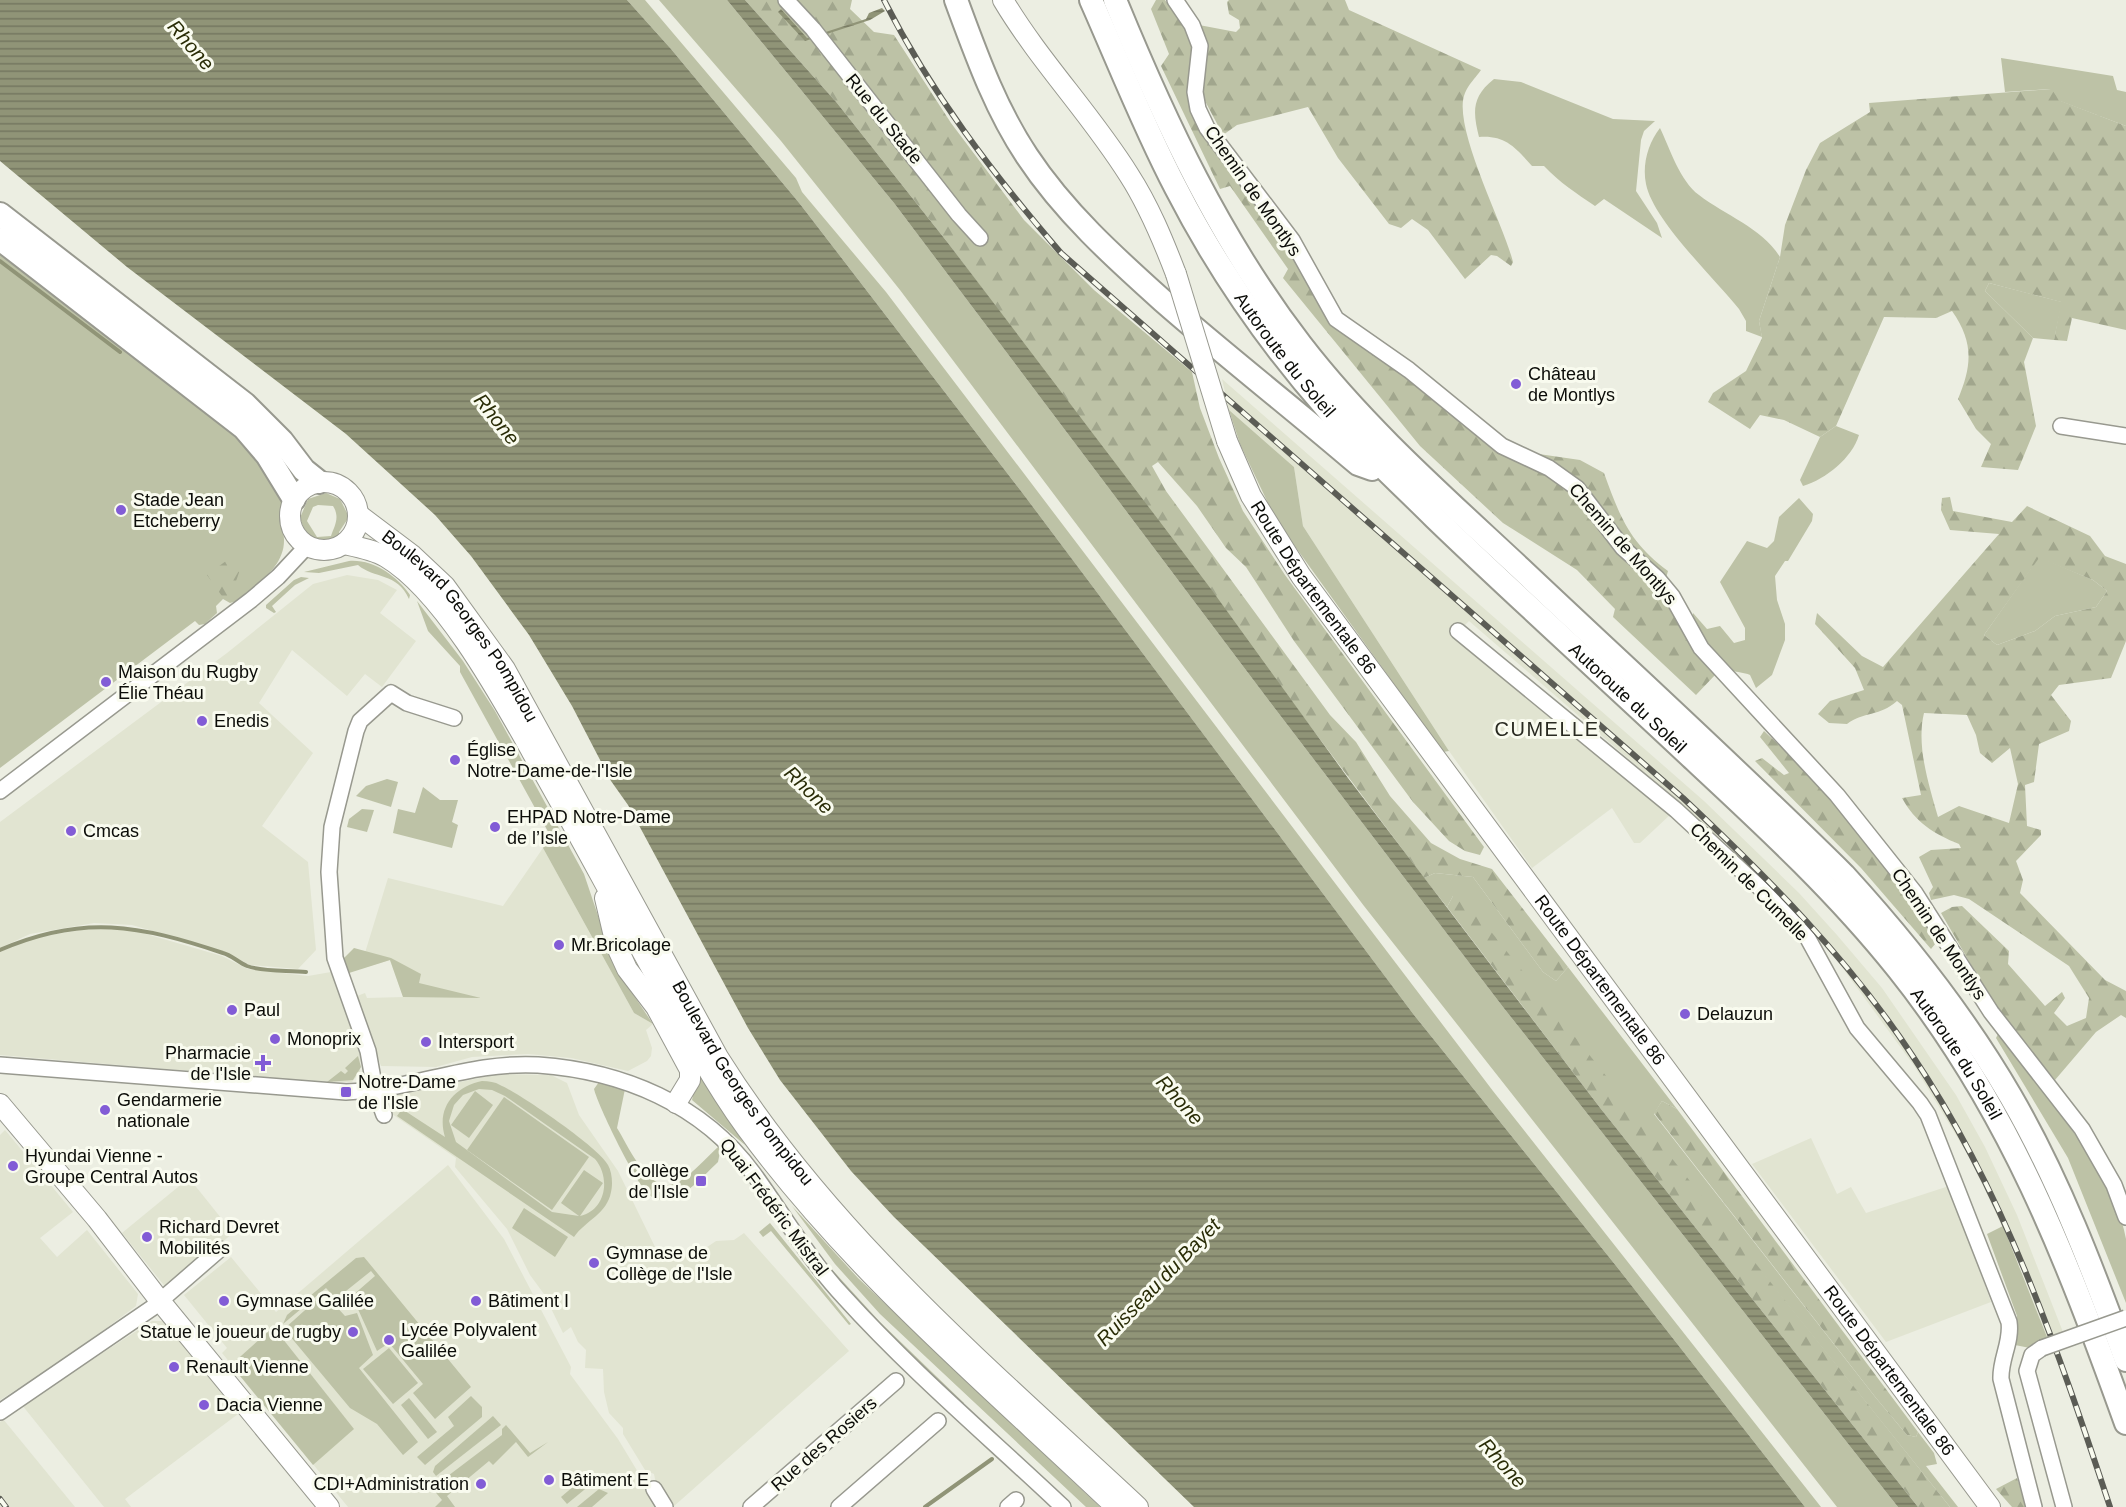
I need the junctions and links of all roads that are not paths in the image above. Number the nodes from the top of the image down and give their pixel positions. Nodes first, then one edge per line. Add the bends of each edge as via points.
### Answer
1 (786, 0) edge
2 (956, 0) edge
3 (1003, 0) edge
4 (1091, 0) edge
5 (1115, 0) edge
6 (1175, 0) edge
7 (0, 214) edge
8 (980, 238) dead end
9 (0, 239) edge
10 (2061, 426) dead end
11 (2126, 436) edge
12 (1391, 475) junction
13 (319, 482) junction
14 (294, 500) junction
15 (359, 515) junction
16 (344, 544) junction
17 (307, 546) junction
18 (1458, 631) dead end
19 (454, 718) dead end
20 (0, 791) edge
21 (601, 878) junction
22 (0, 1065) edge
23 (375, 1090) junction
24 (676, 1103) junction
25 (0, 1104) edge
26 (384, 1116) dead end
27 (2126, 1217) edge
28 (220, 1249) dead end
29 (160, 1301) junction
30 (2126, 1318) edge
31 (2126, 1360) edge
32 (896, 1381) dead end
33 (0, 1412) edge
34 (939, 1421) dead end
35 (2126, 1423) edge
36 (654, 1489) dead end
37 (329, 1507) edge
38 (665, 1507) edge
39 (751, 1507) edge
40 (839, 1507) edge
41 (1063, 1507) edge
42 (1116, 1507) edge
43 (1138, 1507) edge
44 (1990, 1507) edge
45 (2034, 1507) edge
46 (2064, 1507) edge

1 - 8 street, Rue du Stade
2 - 12 highway via 987,82 1011,130 1075,218 1176,312 1358,464
3 - 44 main road, Route Départementale 86, bridge via 1129,173 1160,231 1227,441 1251,496 1301,576
4 - 12 highway, Autoroute du Soleil via 1176,190 1224,272 1256,320 1326,408
5 - 31 highway, Autoroute du Soleil via 1195,179 1242,260 1302,346 1406,462 1844,874 1948,1001 1995,1071 2042,1155 2088,1258
6 - 27 street, Chemin de Montlys via 1200,46 1195,92 1207,128 1292,240 1336,319 1409,370 1502,446 1549,468 1577,488 1623,548 1657,578 1672,596 1701,648 1837,795 1916,893 1991,1012 2082,1129 2114,1185
7 - 13 highway via 245,404
9 - 14 highway via 244,428 267,455
10 - 11 street
12 - 35 highway, Autoroute du Soleil via 1794,855 1897,968 1967,1065 2022,1164 2067,1263
13 - 14 main road via 302,490
13 - 15 main road via 334,483 346,490
14 - 17 main road via 291,525
15 - 16 main road via 355,532
15 - 43 main road, Boulevard Georges Pompidou via 412,555 444,586 505,669 707,1038 741,1095 795,1167 884,1266
16 - 17 main road via 326,550
16 - 21 main road, Boulevard Georges Pompidou via 376,552 391,561 430,598 454,628 497,690
17 - 20 street via 245,605
18 - 45 street, Chemin de Cumelle via 1676,810 1785,912 1812,945 1857,1028 1920,1103 1957,1186 2009,1322 2001,1379
19 - 23 street via 407,703 391,693 360,722 356,731 332,827 329,872 335,958 368,1051
21 - 24 main road via 616,945 627,969 656,1007 690,1070 690,1080
21 - 42 main road, Boulevard Georges Pompidou via 723,1095 797,1193 866,1270
22 - 23 street, Quai Frédéric Mistral via 328,1092
23 - 24 street, Quai Frédéric Mistral via 487,1067 539,1065 604,1076
23 - 26 street
24 - 41 street, Quai Frédéric Mistral via 709,1125 736,1152 830,1281 868,1323
25 - 29 main road
28 - 29 street
29 - 33 street
29 - 37 main road
30 - 46 street, bridge via 2032,1355 2027,1371
32 - 39 street, Rue des Rosiers
34 - 40 street
36 - 38 street

